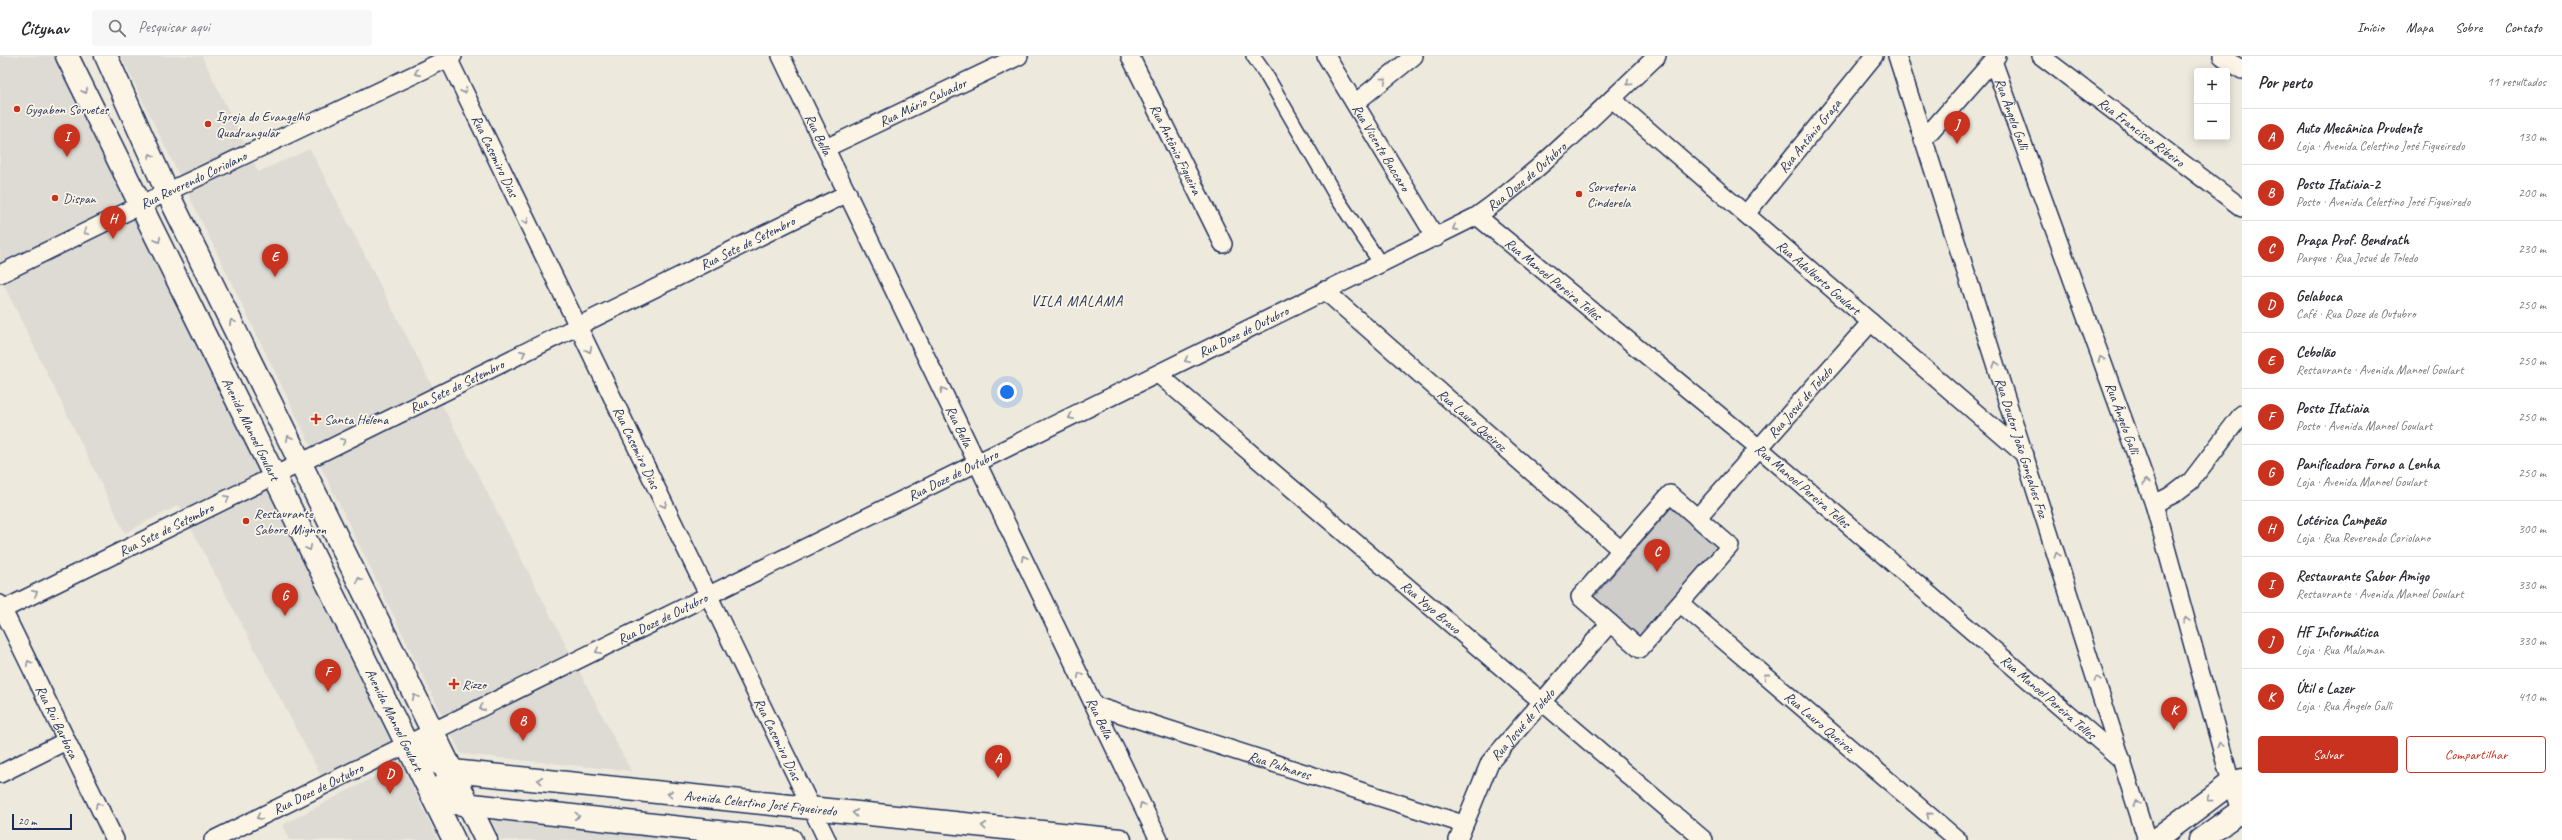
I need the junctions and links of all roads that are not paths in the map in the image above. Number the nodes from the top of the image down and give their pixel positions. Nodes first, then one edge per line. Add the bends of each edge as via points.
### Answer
1 (67, 56) edge
2 (106, 56) edge
3 (781, 56) edge
4 (1018, 56) edge
5 (1130, 56) edge
6 (1253, 56) edge
7 (1326, 56) edge
8 (1414, 56) edge
9 (1657, 56) edge
10 (1874, 56) edge
11 (1897, 56) edge
12 (2040, 56) edge
13 (2222, 56) edge
14 (449, 57) edge
15 (1995, 58) edge
16 (2242, 70) edge
17 (1612, 99) junction
18 (1354, 103) junction
19 (1923, 140) junction
20 (826, 148) junction
21 (167, 192) junction
22 (848, 193) junction
23 (141, 205) junction
24 (2242, 208) edge
25 (1746, 214) junction
26 (1477, 216) junction
27 (1436, 238) junction
28 (1223, 244) dead end
29 (1381, 264) junction
30 (0, 274) edge
31 (1324, 290) junction
32 (1871, 322) junction
33 (577, 326) junction
34 (1158, 374) junction
35 (2242, 414) edge
36 (1759, 448) junction
37 (2025, 455) junction
38 (301, 462) junction
39 (978, 463) junction
40 (273, 475) junction
41 (2154, 504) junction
42 (1698, 518) junction
43 (1621, 550) junction
44 (708, 596) junction
45 (1681, 604) junction
46 (1, 608) edge
47 (1610, 623) junction
48 (1542, 702) junction
49 (1096, 706) junction
50 (432, 732) junction
51 (66, 741) junction
52 (407, 745) junction
53 (2123, 761) junction
54 (452, 771) junction
55 (0, 774) edge
56 (2236, 781) edge
57 (436, 801) junction
58 (468, 805) junction
59 (811, 808) junction
60 (2241, 812) edge
61 (1463, 824) junction
62 (115, 840) edge
63 (212, 840) edge
64 (454, 840) edge
65 (486, 840) edge
66 (792, 840) edge
67 (827, 840) edge
68 (1120, 840) edge
69 (1159, 840) edge
70 (1458, 840) edge
71 (1704, 840) edge
72 (1958, 840) edge
73 (2147, 840) edge
74 (2155, 840) edge
75 (2200, 840) edge

1 -> 23 main road, Avenida Manoel Goulart
21 -> 2 main road, Avenida Manoel Goulart
3 - 20 street, Rua Bella
4 - 20 street, Rua Mário Salvador
5 - 28 street, Rua Antônio Figueira
6 - 29 street via 1337,198
7 - 18 street, Rua Vicente Baccaro
18 -> 8 street
9 -> 17 street, Rua Doze de Outubro
10 - 25 street, Rua Antônio Graça
11 - 19 street, Rua Doutor João Gonçalves Foz
12 - 24 street, Rua Francisco Ribeiro
13 - 16 street
14 -> 21 street, Rua Reverendo Coriolano
14 -> 33 street, Rua Casemiro Dias
15 - 19 street
41 -> 15 street, Rua Ângelo Galli
17 - 25 street, Rua Adalberto Goulart
17 - 26 street, Rua Doze de Outubro via 1515,189
18 - 27 street, Rua Vicente Baccaro
37 -> 19 street, Rua Doutor João Gonçalves Foz
20 - 22 street, Rua Bella
21 - 23 street, Rua Reverendo Coriolano
38 -> 21 main road, Avenida Manoel Goulart
22 - 33 street, Rua Sete de Setembro
39 -> 22 street, Rua Bella
23 -> 30 street, Rua Reverendo Coriolano
23 -> 40 main road, Avenida Manoel Goulart
25 - 32 street, Rua Adalberto Goulart
26 -> 27 street, Rua Doze de Outubro
26 - 36 street, Rua Manoel Pereira Telles
27 - 29 street, Rua Doze de Outubro
29 - 31 street, Rua Doze de Outubro
31 -> 34 street, Rua Doze de Outubro
31 - 43 street, Rua Lauro Queiroz
32 - 36 street, Rua Josué de Toledo
32 - 37 street, Rua Adalberto Goulart
38 -> 33 street, Rua Sete de Setembro
33 -> 44 street, Rua Casemiro Dias
34 -> 39 street, Rua Doze de Outubro
34 - 48 street, Rua Yoyo Bravo
35 - 41 street via 2191,481 2174,494
36 - 42 street, Rua Josué de Toledo
36 - 53 street, Rua Manoel Pereira Telles
53 -> 37 street, Rua Doutor João Gonçalves Foz
38 - 40 street, Rua Sete de Setembro
50 -> 38 main road, Avenida Manoel Goulart
39 - 44 street, Rua Doze de Outubro
49 -> 39 street, Rua Bella
46 -> 40 street, Rua Sete de Setembro
40 -> 52 main road, Avenida Manoel Goulart
56 -> 41 street, Rua Ângelo Galli
42 - 43 street via 1670,494
42 - 45 street via 1730,546
43 - 47 street via 1580,597
44 -> 50 street, Rua Doze de Outubro
44 - 59 street, Rua Casemiro Dias
45 - 47 street via 1640,650
72 -> 45 street, Rua Lauro Queiroz
51 -> 46 street, Rua Rui Barbosa
47 - 48 street, Rua Josué de Toledo
48 - 61 street, Rua Josué de Toledo via 1490,762
48 - 71 street, Rua Yoyo Bravo
49 - 61 street, Rua Palmares
69 -> 49 street, Rua Bella
50 - 52 street, Rua Doze de Outubro
50 - 54 main road, Avenida Manoel Goulart
51 - 55 street
62 -> 51 street, Rua Rui Barbosa
52 - 54 main road, Avenida Celestino José Figueiredo
52 - 57 main road, Avenida Manoel Goulart
52 -> 63 street, Rua Doze de Outubro
73 -> 53 street, Rua Doutor João Gonçalves Foz
54 - 57 main road
54 - 58 main road, Avenida Manoel Goulart
59 -> 54 main road, Avenida Celestino José Figueiredo
56 - 60 street, Rua Ângelo Galli
56 -> 74 main road
57 - 58 main road
57 - 64 main road, Avenida Manoel Goulart
58 - 65 main road, Avenida Manoel Goulart
58 -> 66 main road
59 - 67 street, Rua Casemiro Dias
68 -> 59 main road, Avenida Celestino José Figueiredo
60 - 75 main road
61 - 70 street, Rua Josué de Toledo

